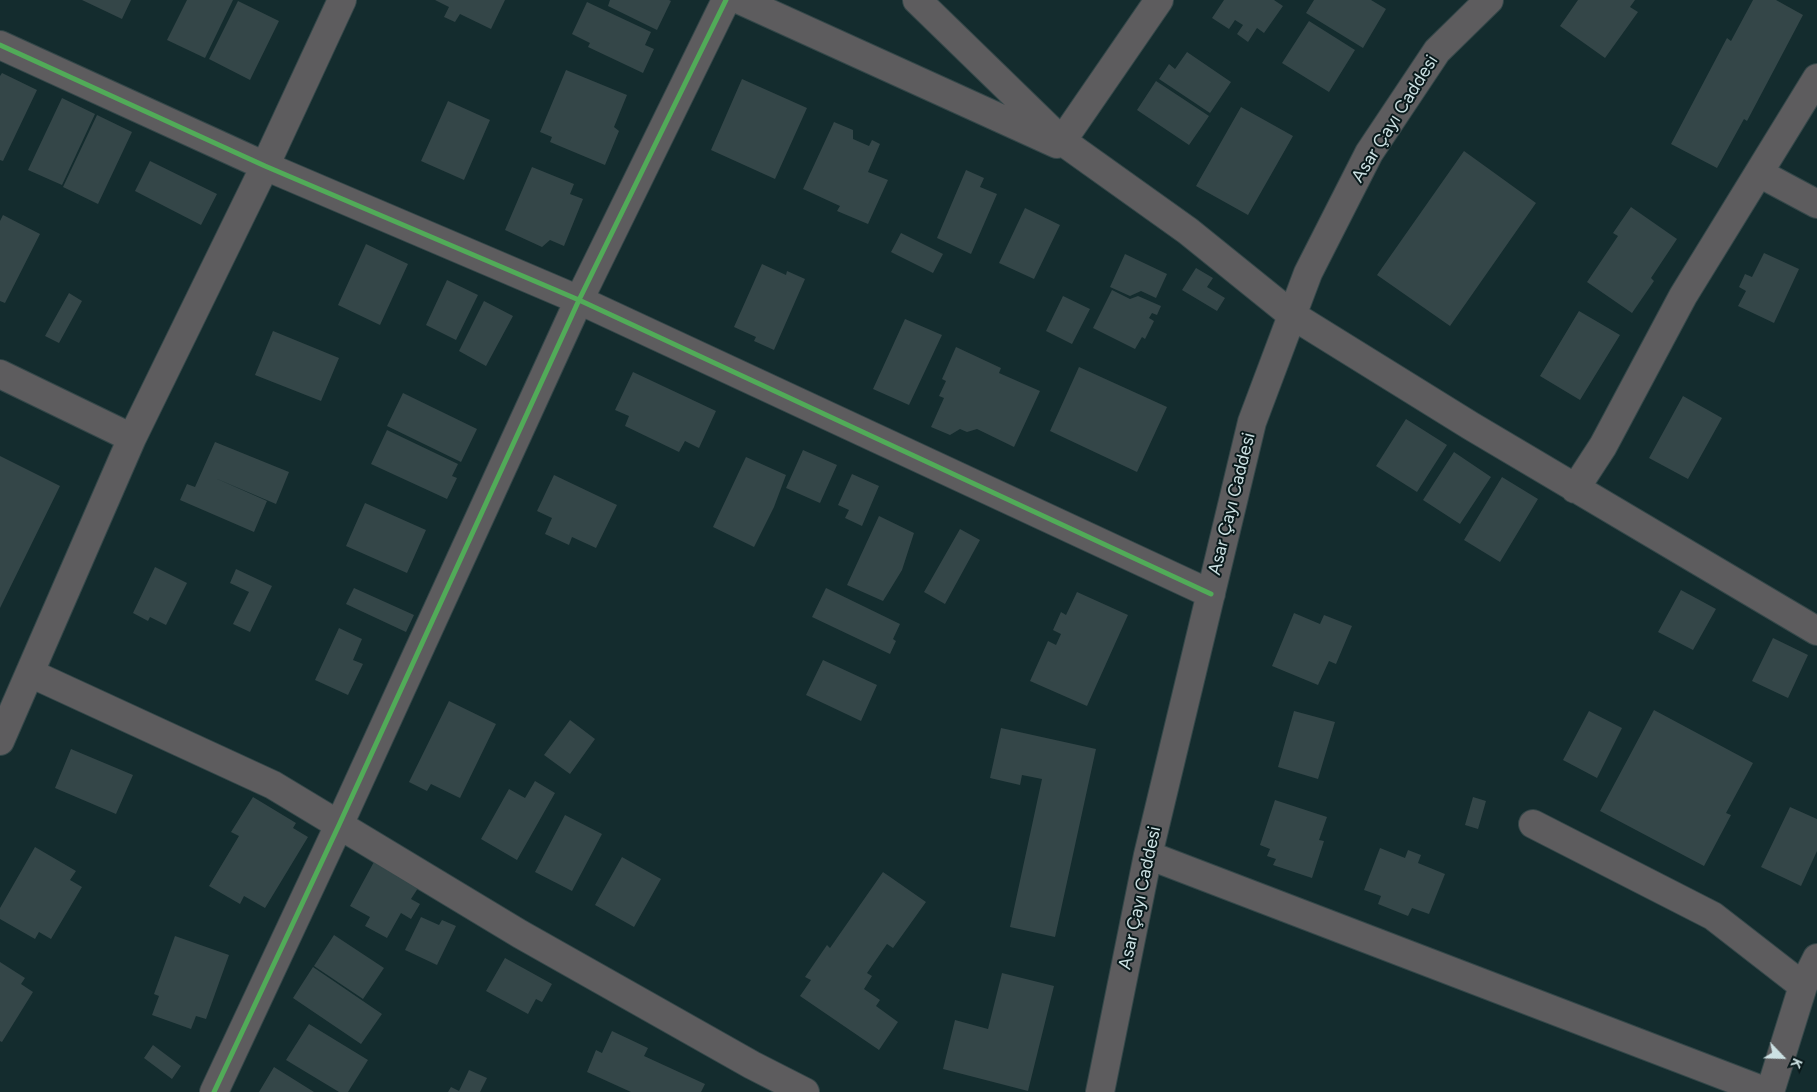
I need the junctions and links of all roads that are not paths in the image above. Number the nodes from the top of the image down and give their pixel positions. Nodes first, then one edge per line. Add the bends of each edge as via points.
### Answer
1 (342, 0) edge
2 (726, 0) edge
3 (740, 0) edge
4 (917, 0) edge
5 (1159, 0) edge
6 (1489, 0) edge
7 (0, 45) edge
8 (1817, 78) edge
9 (1062, 141) junction
10 (1086, 157) junction
11 (265, 166) junction
12 (1759, 173) junction
13 (1817, 204) edge
14 (579, 300) junction
15 (1292, 315) junction
16 (0, 374) edge
17 (132, 438) junction
18 (1575, 489) junction
19 (1211, 594) junction
20 (1817, 631) edge
21 (30, 672) junction
22 (2, 733) edge
23 (1533, 824) dead end
24 (339, 825) junction
25 (1148, 855) junction
26 (1817, 958) edge
27 (1803, 986) junction
28 (761, 1082) edge
29 (214, 1092) edge
30 (805, 1092) edge
31 (1100, 1092) edge
32 (1768, 1092) edge

1 - 11 street
2 - 14 street
3 - 10 street
4 - 9 street
5 - 9 street
6 - 15 street, Asar Çayı Caddesi via 1437,51 1369,154 1308,273
7 - 11 street
8 - 12 street
9 - 10 street
10 - 15 street via 1188,231
11 - 14 street
11 - 17 street
12 - 13 street
12 - 18 street via 1683,296 1603,446
14 - 19 street
14 - 24 street
15 - 18 street
15 - 19 street, Asar Çayı Caddesi via 1252,422
16 - 17 street
17 - 21 street
18 - 20 street
19 - 25 street, Asar Çayı Caddesi
21 - 22 street
21 - 24 street via 273,785
23 - 27 street via 1713,916
24 - 28 street
24 - 29 street
25 - 31 street, Asar Çayı Caddesi
25 - 32 street
26 - 27 street
27 - 32 street
28 - 30 street

